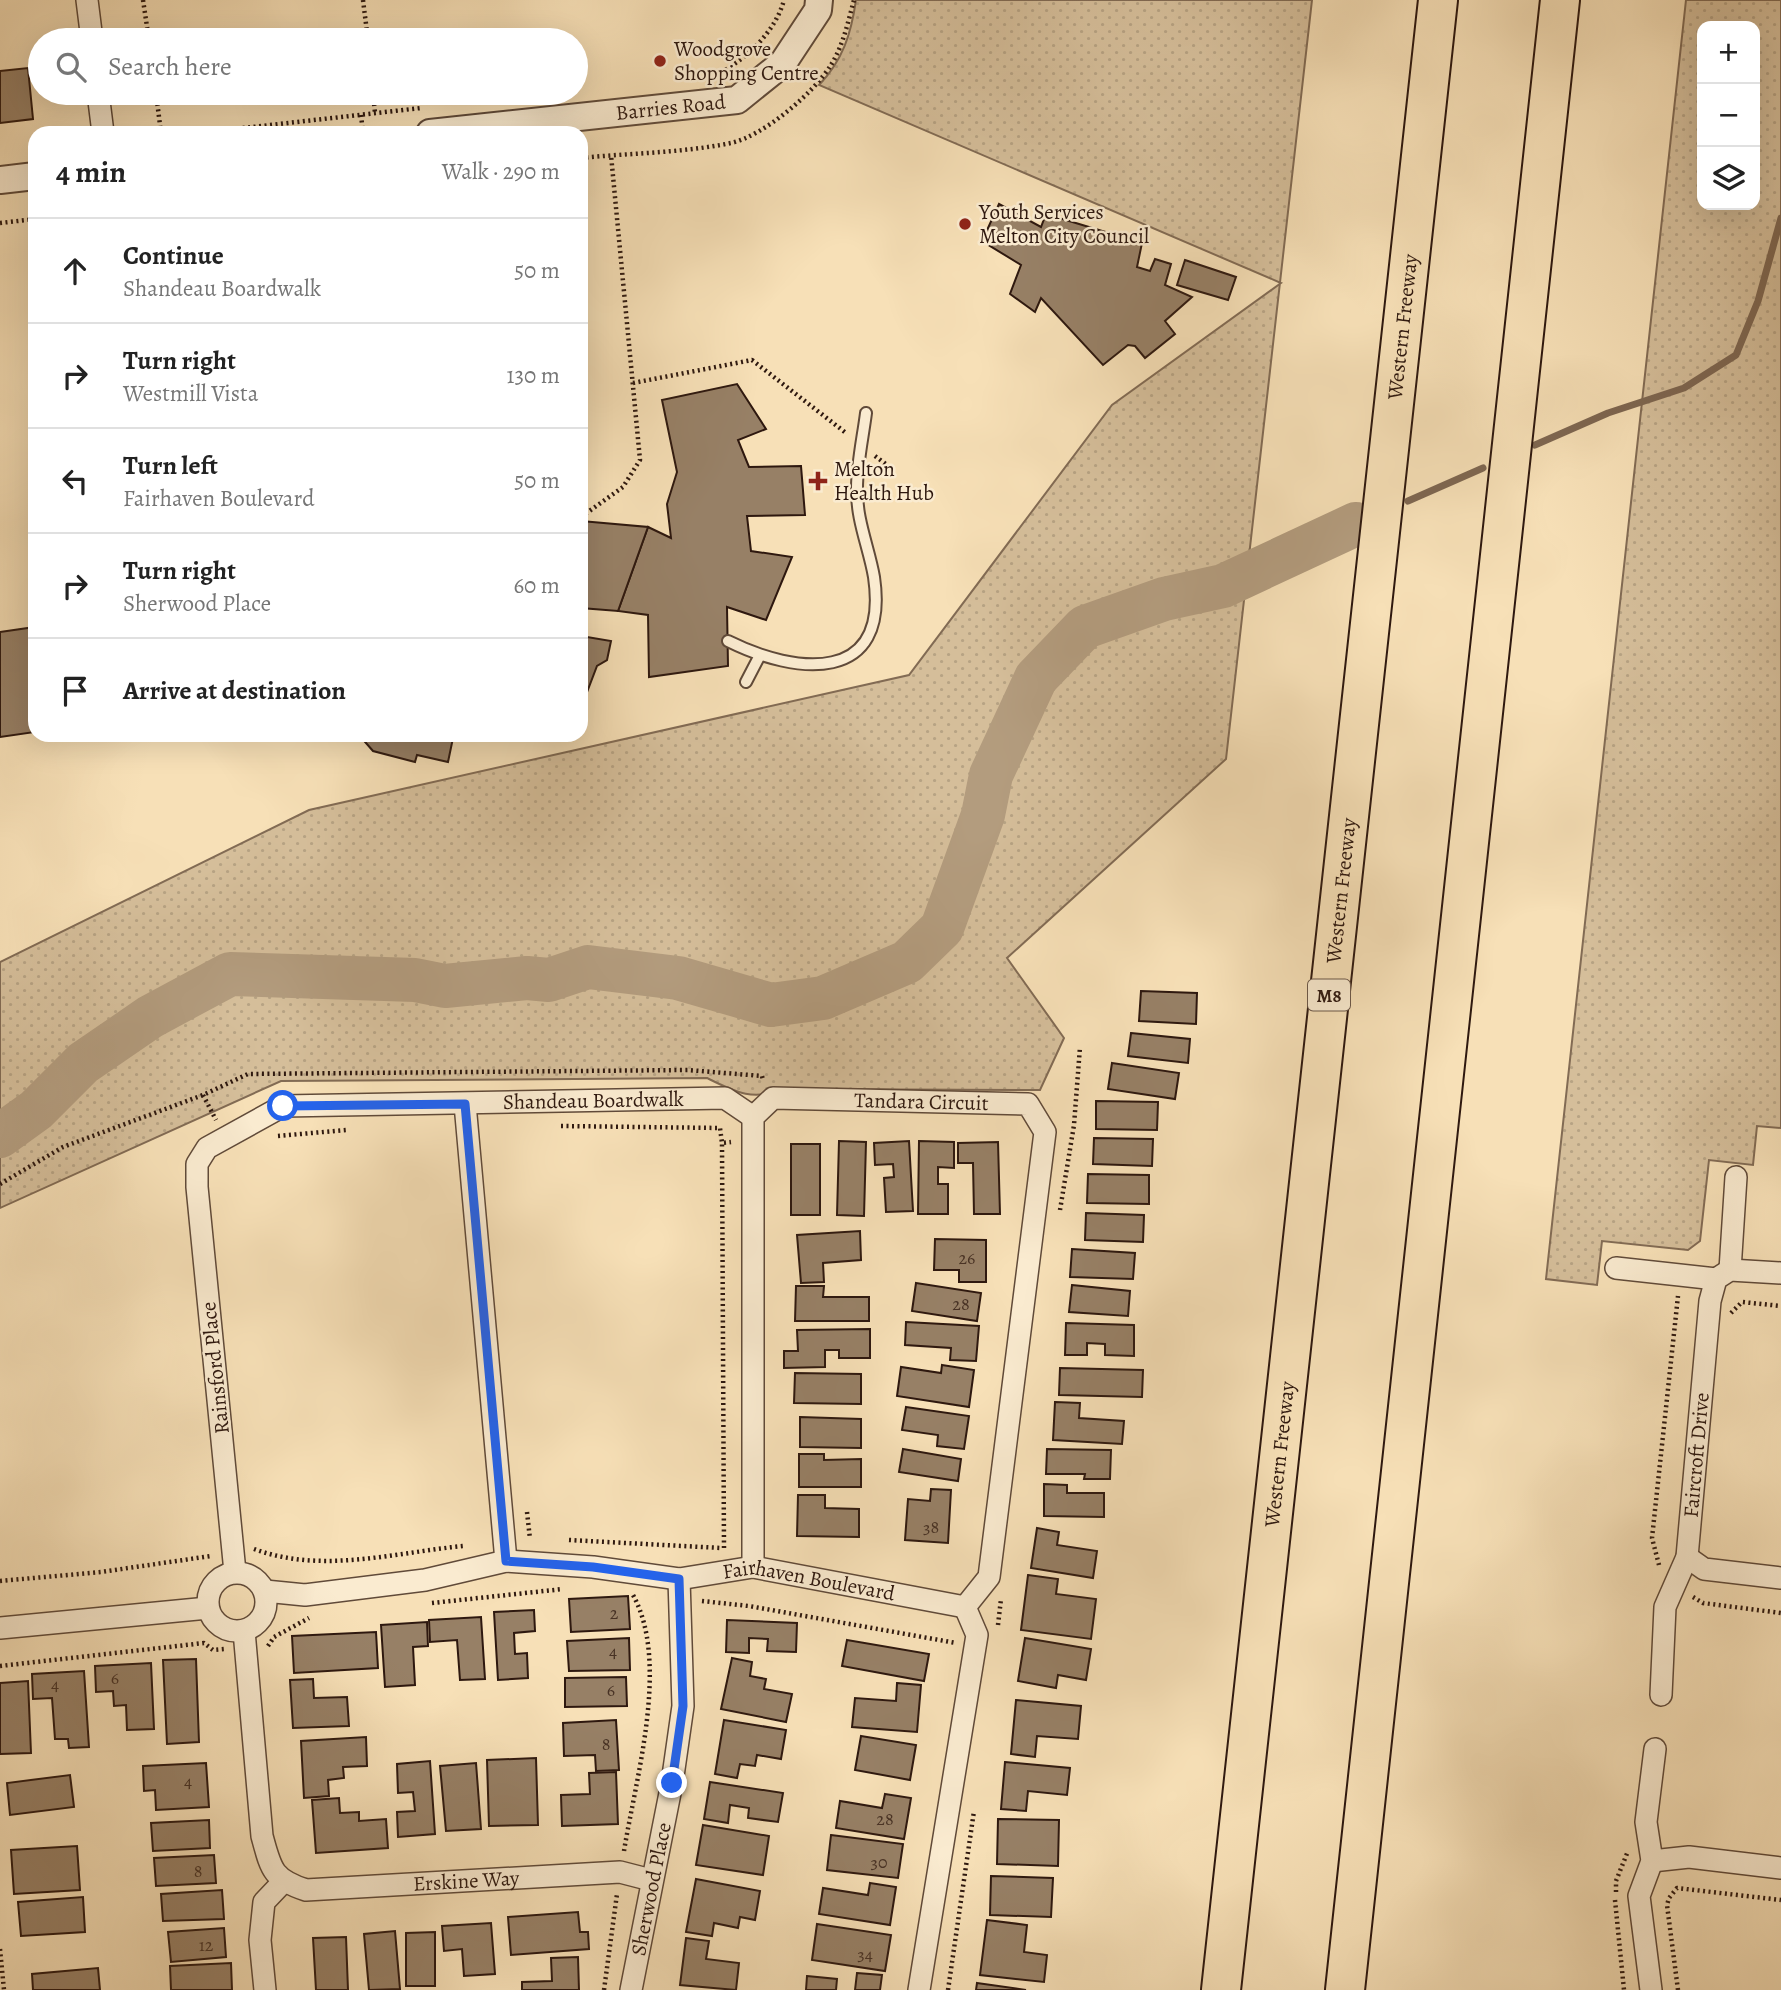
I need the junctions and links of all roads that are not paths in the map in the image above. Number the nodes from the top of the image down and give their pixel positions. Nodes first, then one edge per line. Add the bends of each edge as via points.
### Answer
1 (88, 0) edge
2 (819, 0) edge
3 (1438, 0) edge
4 (1560, 0) edge
5 (91, 28) edge
6 (100, 105) edge
7 (429, 120) edge
8 (102, 126) edge
9 (28, 177) edge
10 (0, 180) edge
11 (866, 413) dead end
12 (728, 641) dead end
13 (759, 657) junction
14 (746, 682) dead end
15 (465, 1104) junction
16 (753, 1117) junction
17 (197, 1164) joint
18 (1736, 1177) dead end
19 (1616, 1268) dead end
20 (1781, 1273) edge
21 (1723, 1275) junction
22 (1687, 1557) junction
23 (506, 1561) junction
24 (753, 1567) junction
25 (235, 1572) junction
26 (1781, 1578) edge
27 (680, 1589) junction
28 (265, 1591) junction
29 (965, 1607) junction
30 (208, 1608) junction
31 (0, 1628) edge
32 (245, 1639) junction
33 (1661, 1695) dead end
34 (1655, 1749) dead end
35 (1652, 1861) junction
36 (1781, 1868) edge
37 (651, 1880) junction
38 (283, 1882) junction
39 (265, 1990) edge
40 (631, 1990) edge
41 (919, 1990) edge
42 (1220, 1990) edge
43 (1345, 1990) edge
44 (1651, 1990) edge

1 - 5 street
2 - 7 street, Barries Road via 818,10 783,63 737,100
3 - 42 highway, Western Freeway / M8
4 - 43 highway
6 - 8 street
9 - 10 street
11 - 13 lane via 856,488 874,578 873,626 866,642 853,656 835,663
12 - 13 lane
13 - 14 lane
15 - 16 street, Shandeau Boardwalk via 725,1098
15 - 17 street, Shandeau Boardwalk via 283,1106 207,1148
15 - 23 street
16 - 24 street
16 - 29 street, Tandara Circuit via 773,1098 1028,1104 1045,1132 989,1577
17 - 25 street, Rainsford Place
18 - 21 street, Faircroft Drive
19 - 21 street
20 - 21 street
21 - 22 street, Faircroft Drive via 1703,1370
22 - 26 street via 1704,1569
22 - 33 street, Faircroft Drive via 1665,1607
23 - 27 street, Fairhaven Boulevard via 593,1567
23 - 28 street, Fairhaven Boulevard via 425,1580 318,1593
24 - 27 street, Fairhaven Boulevard
24 - 29 street, Fairhaven Boulevard
25 - 28 street via 255,1578
25 - 30 street via 210,1588
27 - 37 street, Sherwood Place via 683,1706
28 - 32 street via 265,1612
29 - 41 street via 977,1635
30 - 31 street
30 - 32 street via 212,1618
32 - 38 street via 262,1836 269,1862
34 - 35 street via 1646,1822
35 - 36 street via 1689,1857
35 - 44 street via 1639,1896
37 - 38 street, Erskine Way via 620,1872 306,1890
37 - 40 street, Sherwood Place
38 - 39 street via 264,1902 260,1940

